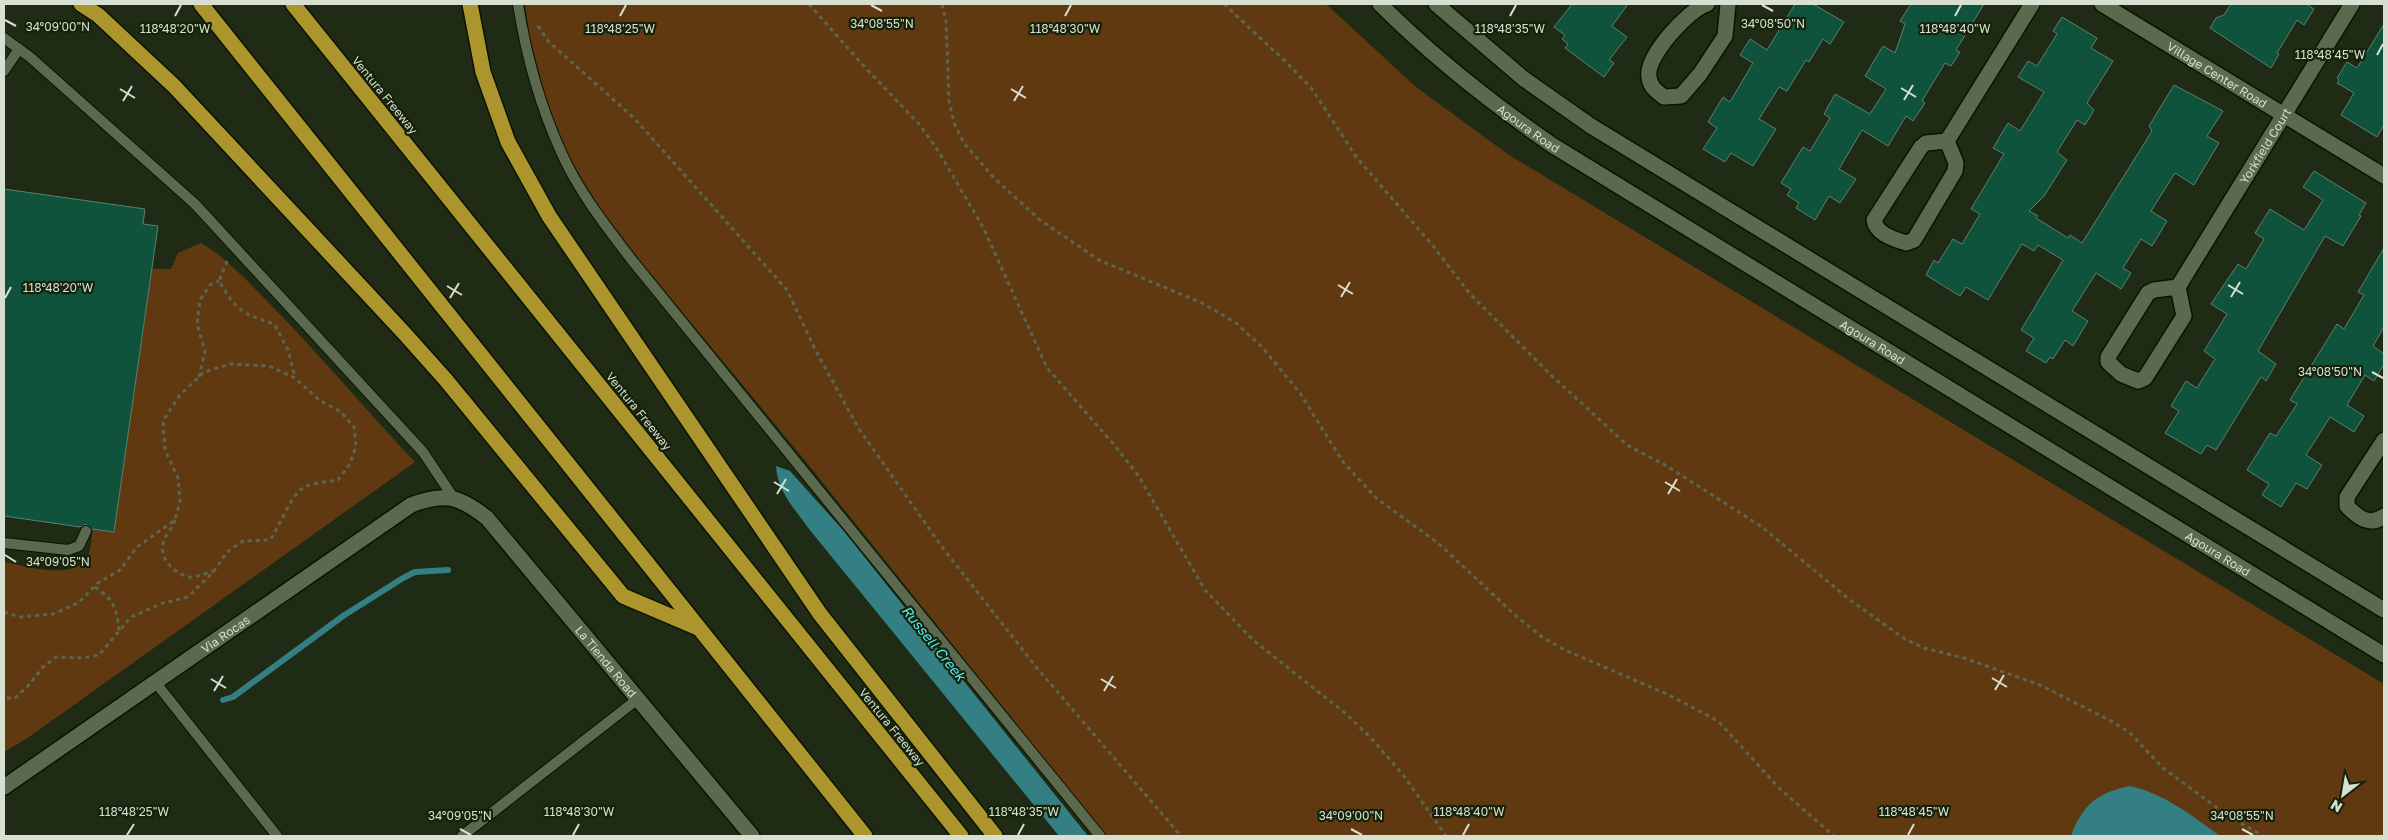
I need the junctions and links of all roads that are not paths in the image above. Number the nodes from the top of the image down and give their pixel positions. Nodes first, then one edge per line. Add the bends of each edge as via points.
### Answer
1 (81, 4) edge
2 (201, 4) edge
3 (293, 4) edge
4 (470, 4) edge
5 (518, 4) edge
6 (1380, 4) edge
7 (1436, 4) edge
8 (1707, 4) edge
9 (1728, 4) edge
10 (2032, 4) edge
11 (2102, 4) edge
12 (2352, 4) edge
13 (4, 38) edge
14 (19, 49) junction
15 (4, 71) edge
16 (2285, 115) junction
17 (1947, 141) junction
18 (2384, 176) edge
19 (2178, 287) junction
20 (2384, 440) edge
21 (453, 497) junction
22 (2384, 516) edge
23 (86, 531) dead end
24 (4, 543) edge
25 (2384, 610) edge
26 (698, 628) junction
27 (2384, 655) edge
28 (156, 682) junction
29 (638, 698) junction
30 (4, 787) edge
31 (277, 836) edge
32 (462, 836) edge
33 (752, 836) edge
34 (865, 836) edge
35 (960, 836) edge
36 (995, 836) edge
37 (1100, 836) edge

1 - 26 highway via 98,15 174,86 404,333 623,596
2 - 26 highway
3 - 35 highway, Ventura Freeway
4 - 36 highway via 483,72 508,142 549,216 820,614
5 - 37 lane via 529,60 546,114 562,155 600,218
6 - 27 street, Agoura Road via 1416,40 1489,101 1552,145
7 - 25 street via 1524,79 1591,126
8 - 9 street via 1698,6 1674,29 1653,61 1648,75 1652,88 1664,97 1681,96 1700,74 1725,36
10 - 17 street
11 - 16 street, Village Center Road
12 - 16 street, Yorkfield Court
13 - 14 lane
14 - 15 lane
14 - 21 lane via 195,204 423,452
16 - 18 street, Village Center Road
16 - 19 street, Yorkfield Court
17 - 17 street via 1926,143 1920,147 1874,220 1888,238 1906,243 1914,240 1955,171 1956,163
19 - 19 street via 2148,293 2108,357 2108,362 2121,374 2138,381 2145,378 2184,316
20 - 22 street via 2347,496 2347,506 2358,518 2373,521
21 - 28 street, Via Rocas via 430,498 411,506
21 - 29 street, La Tienda Road via 488,518
23 - 24 lane via 79,546 68,550
26 - 34 highway
28 - 30 street, Via Rocas
28 - 31 lane
29 - 32 lane
29 - 33 street, La Tienda Road

